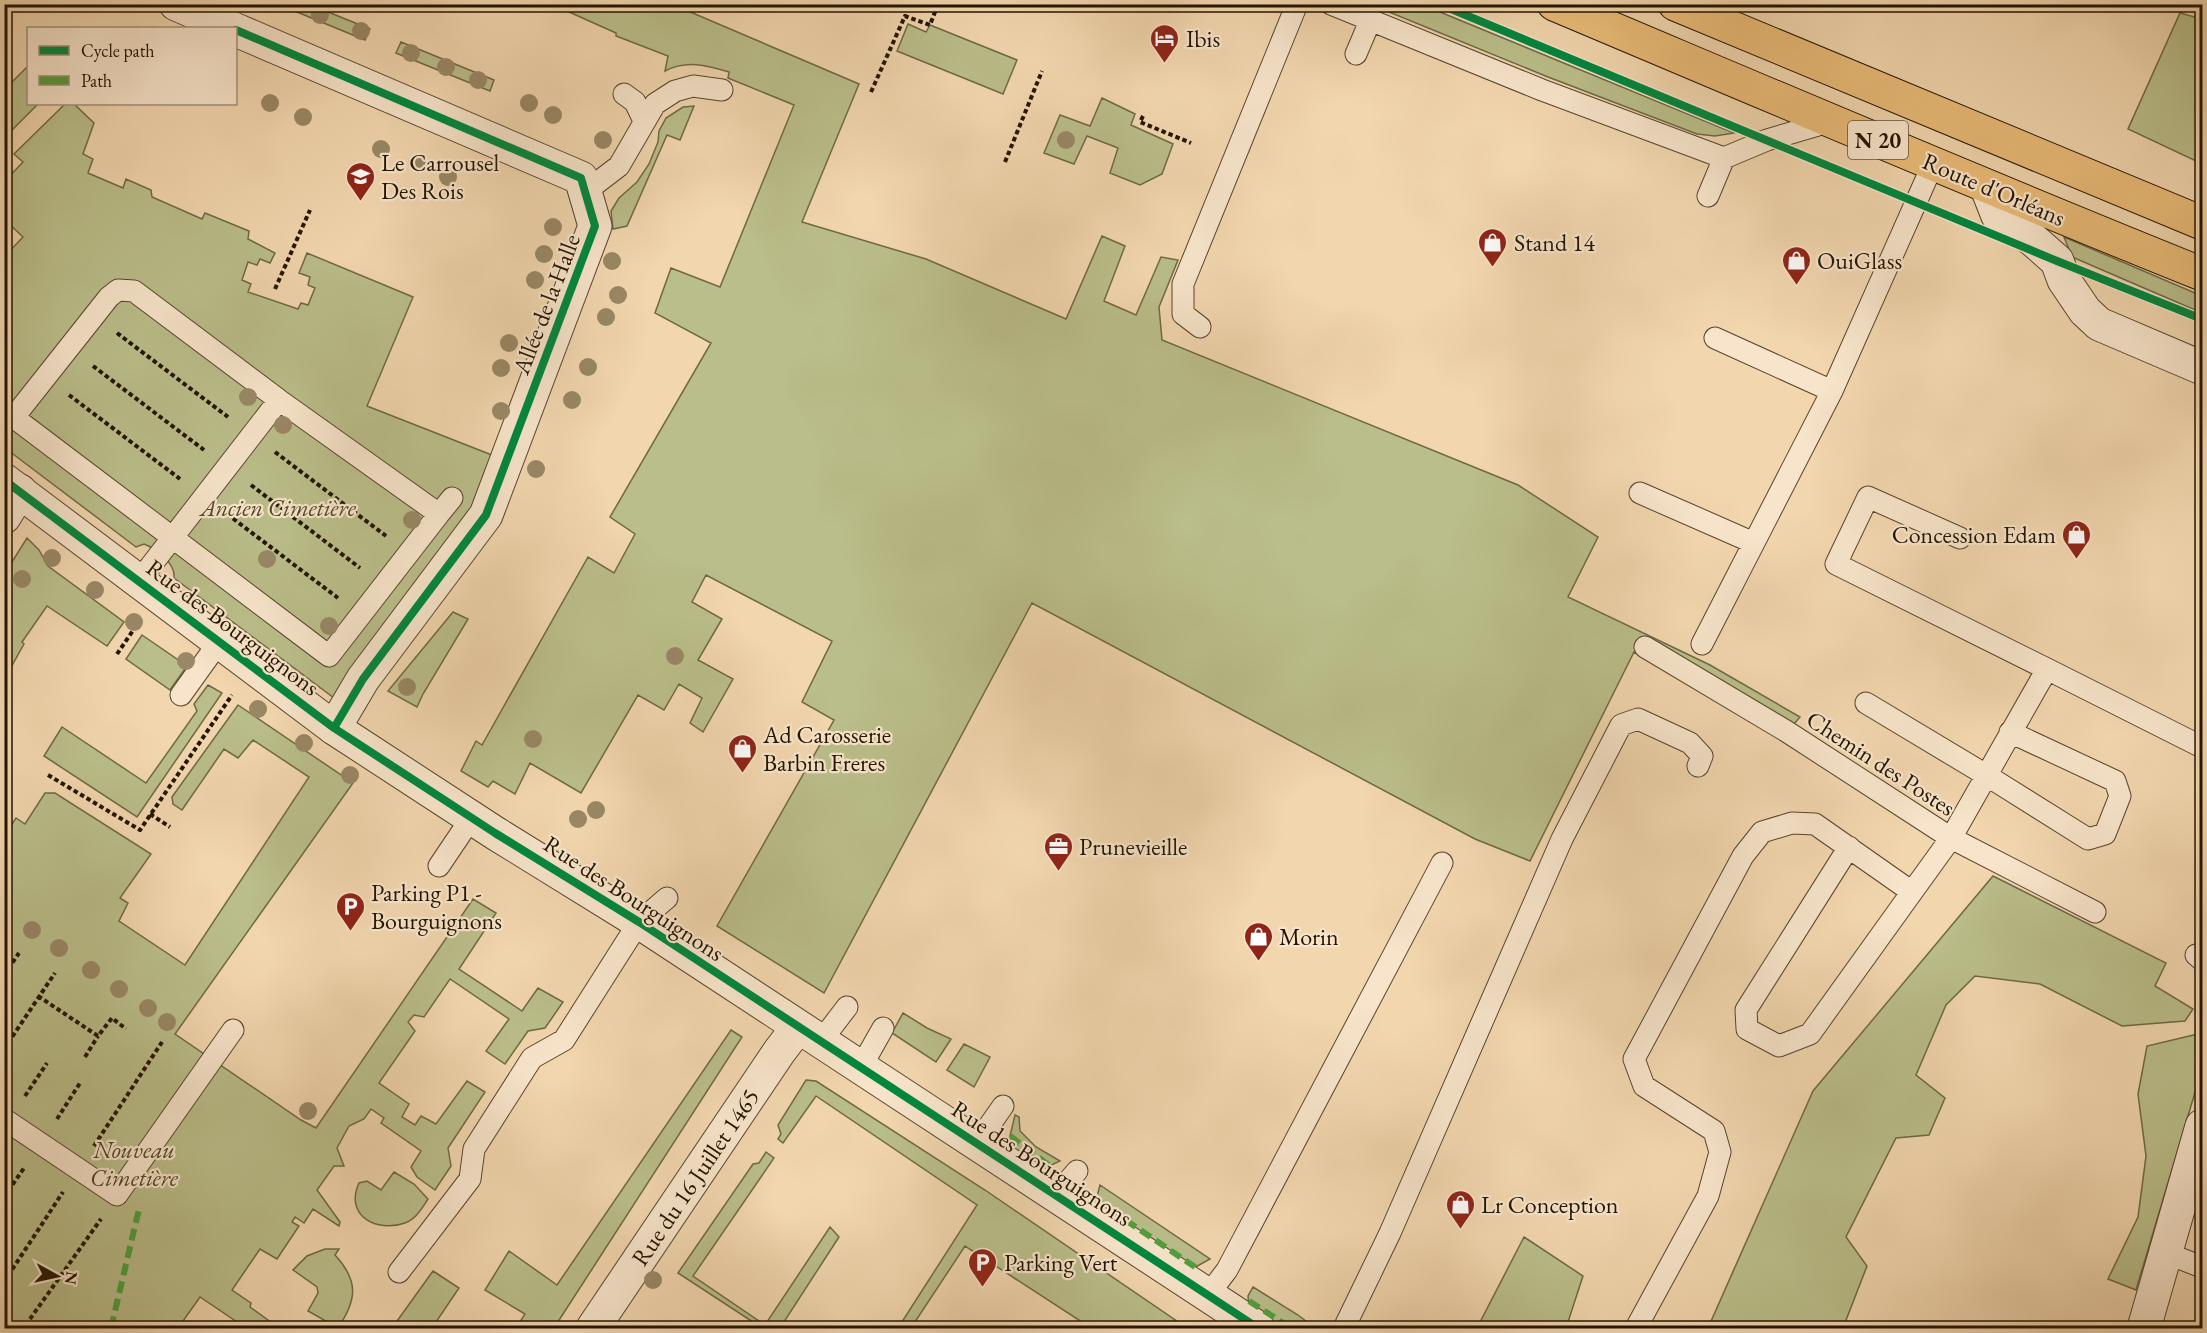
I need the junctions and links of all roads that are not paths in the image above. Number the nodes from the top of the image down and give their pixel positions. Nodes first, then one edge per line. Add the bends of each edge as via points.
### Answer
1 (176, 4) edge
2 (1297, 4) edge
3 (1330, 4) edge
4 (1554, 4) edge
5 (1675, 4) edge
6 (1370, 21) junction
7 (229, 27) edge
8 (237, 30) edge
9 (1356, 54) dead end
10 (722, 90) dead end
11 (624, 94) dead end
12 (1832, 120) junction
13 (644, 122) junction
14 (1724, 158) junction
15 (1933, 164) junction
16 (1988, 188) junction
17 (585, 192) junction
18 (1708, 196) dead end
19 (2202, 224) edge
20 (2202, 274) edge
21 (1200, 327) dead end
22 (1715, 338) dead end
23 (2202, 368) edge
24 (1832, 391) junction
25 (279, 400) junction
26 (9, 413) edge
27 (1640, 493) dead end
28 (10, 496) edge
29 (173, 537) junction
30 (1960, 538) dead end
31 (1754, 543) junction
32 (139, 581) junction
33 (219, 642) junction
34 (1702, 644) dead end
35 (1645, 647) dead end
36 (2047, 669) junction
37 (181, 695) dead end
38 (1866, 704) dead end
39 (334, 728) junction
40 (2010, 732) junction
41 (2202, 747) edge
42 (1698, 766) dead end
43 (1986, 775) junction
44 (471, 818) junction
45 (1950, 838) junction
46 (1849, 847) junction
47 (1442, 863) dead end
48 (439, 866) dead end
49 (1912, 892) junction
50 (667, 898) dead end
51 (2095, 912) dead end
52 (639, 922) junction
53 (847, 1007) dead end
54 (883, 1028) dead end
55 (233, 1030) dead end
56 (810, 1034) junction
57 (861, 1067) junction
58 (1003, 1106) dead end
59 (4, 1119) edge
60 (2202, 1126) edge
61 (977, 1143) junction
62 (1077, 1171) dead end
63 (1056, 1195) junction
64 (2166, 1253) junction
65 (2202, 1267) edge
66 (399, 1272) dead end
67 (1208, 1295) junction
68 (593, 1329) edge
69 (1258, 1329) edge
70 (1344, 1329) edge
71 (1636, 1329) edge
72 (2144, 1329) edge

1 - 7 street, Allée de la Halle
2 - 21 lane via 1183,284 1183,314
3 - 6 lane
4 - 12 main road, Route d'Orléans / N 20
5 - 19 main road, Route d'Orléans / N 20
6 - 9 lane
6 - 14 lane
8 - 17 street, Allée de la Halle via 581,178
10 - 13 lane via 693,86 675,91 655,104
11 - 13 lane via 635,102
12 - 14 lane
12 - 15 main road, Route d'Orléans / N 20
13 - 17 lane via 620,166
14 - 18 lane
15 - 16 main road, Route d'Orléans / N 20
15 - 24 lane
16 - 20 main road, Route d'Orléans / N 20
16 - 23 street via 1998,216 2057,261 2064,280 2099,324
17 - 39 street, Allée de la Halle via 594,231 486,515 363,679
22 - 24 lane
24 - 31 lane
25 - 26 lane via 134,291 118,290
25 - 29 lane
25 - 29 lane via 446,506 329,656
26 - 29 lane
27 - 31 lane
28 - 32 street, Rue des Bourguignons
29 - 32 lane
30 - 36 lane via 1868,497 1836,564
31 - 34 lane
32 - 33 street, Rue des Bourguignons
33 - 37 lane
33 - 39 street, Rue des Bourguignons
35 - 45 lane, Chemin des Postes via 1786,731
36 - 40 lane
36 - 41 lane
38 - 43 lane
39 - 44 street, Rue des Bourguignons
40 - 43 lane
40 - 43 lane via 2115,781 2120,796 2104,834 2088,839
42 - 70 lane via 1702,756 1690,743 1638,719 1621,725 1562,839 1390,1233
43 - 45 lane
44 - 48 lane
44 - 52 street, Rue des Bourguignons
45 - 49 lane
45 - 51 lane, Chemin des Postes
46 - 49 lane
46 - 49 lane via 1746,1010 1747,1029 1779,1046 1810,1034
46 - 71 lane via 1815,824 1792,823 1762,832 1743,856 1634,1059 1644,1086 1714,1131 1720,1152 1708,1196
47 - 67 lane via 1247,1214 1227,1270
50 - 52 lane
52 - 56 street, Rue des Bourguignons
52 - 66 lane via 564,1040 532,1058 474,1149 470,1179
53 - 56 lane
54 - 57 lane
55 - 59 lane via 117,1195
56 - 57 street, Rue des Bourguignons
56 - 68 street, Rue du 16 Juillet 1465 via 779,1052
57 - 61 street, Rue des Bourguignons
58 - 61 lane
60 - 64 street
61 - 63 street, Rue des Bourguignons
62 - 63 lane
63 - 67 street, Rue des Bourguignons
64 - 65 lane
64 - 72 street
67 - 69 street, Rue des Bourguignons

